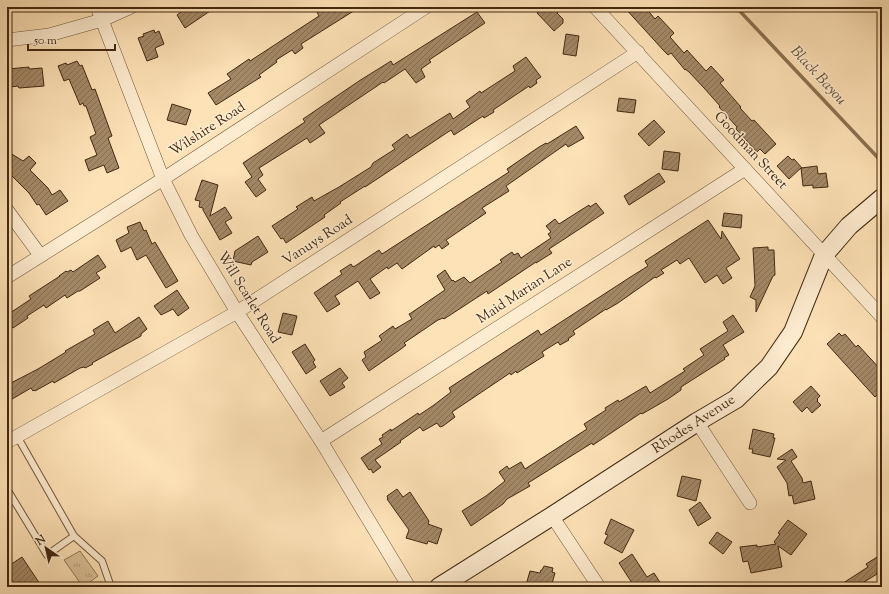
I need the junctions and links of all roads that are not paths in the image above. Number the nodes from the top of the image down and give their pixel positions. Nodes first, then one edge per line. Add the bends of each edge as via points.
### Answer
1 (98, 7) edge
2 (131, 7) edge
3 (426, 7) edge
4 (595, 7) edge
5 (102, 20) junction
6 (7, 40) edge
7 (638, 52) junction
8 (745, 169) junction
9 (163, 178) junction
10 (882, 198) edge
11 (7, 210) edge
12 (824, 255) junction
13 (40, 256) junction
14 (7, 277) edge
15 (237, 312) junction
16 (882, 317) edge
17 (697, 422) junction
18 (12, 439) edge
19 (321, 441) junction
20 (7, 489) edge
21 (750, 503) dead end
22 (552, 516) junction
23 (74, 536) junction
24 (112, 587) edge
25 (409, 587) edge
26 (439, 587) edge
27 (599, 587) edge

1 - 5 street, Will Scarlet Road
2 - 5 street
3 - 9 street, Wilshire Road
4 - 7 street, Goodman Street
5 - 6 street via 49,35
5 - 9 street, Will Scarlet Road
7 - 8 street, Goodman Street
7 - 15 street, Vanuys Road
8 - 12 street, Goodman Street
8 - 19 street, Maid Marian Lane
9 - 13 street, Wilshire Road
9 - 15 street, Will Scarlet Road via 191,235
10 - 12 main road, Rhodes Avenue via 849,226
11 - 13 street
12 - 16 street, Goodman Street
12 - 17 main road, Rhodes Avenue via 793,332 768,367 736,399
13 - 14 street, Wilshire Road
15 - 18 street, Vanuys Road
15 - 19 street, Will Scarlet Road
17 - 21 street
17 - 22 main road, Rhodes Avenue
18 - 23 lane
19 - 25 street, Will Scarlet Road
20 - 23 lane via 47,555
22 - 26 main road, Rhodes Avenue
22 - 27 street
23 - 24 lane via 102,561

